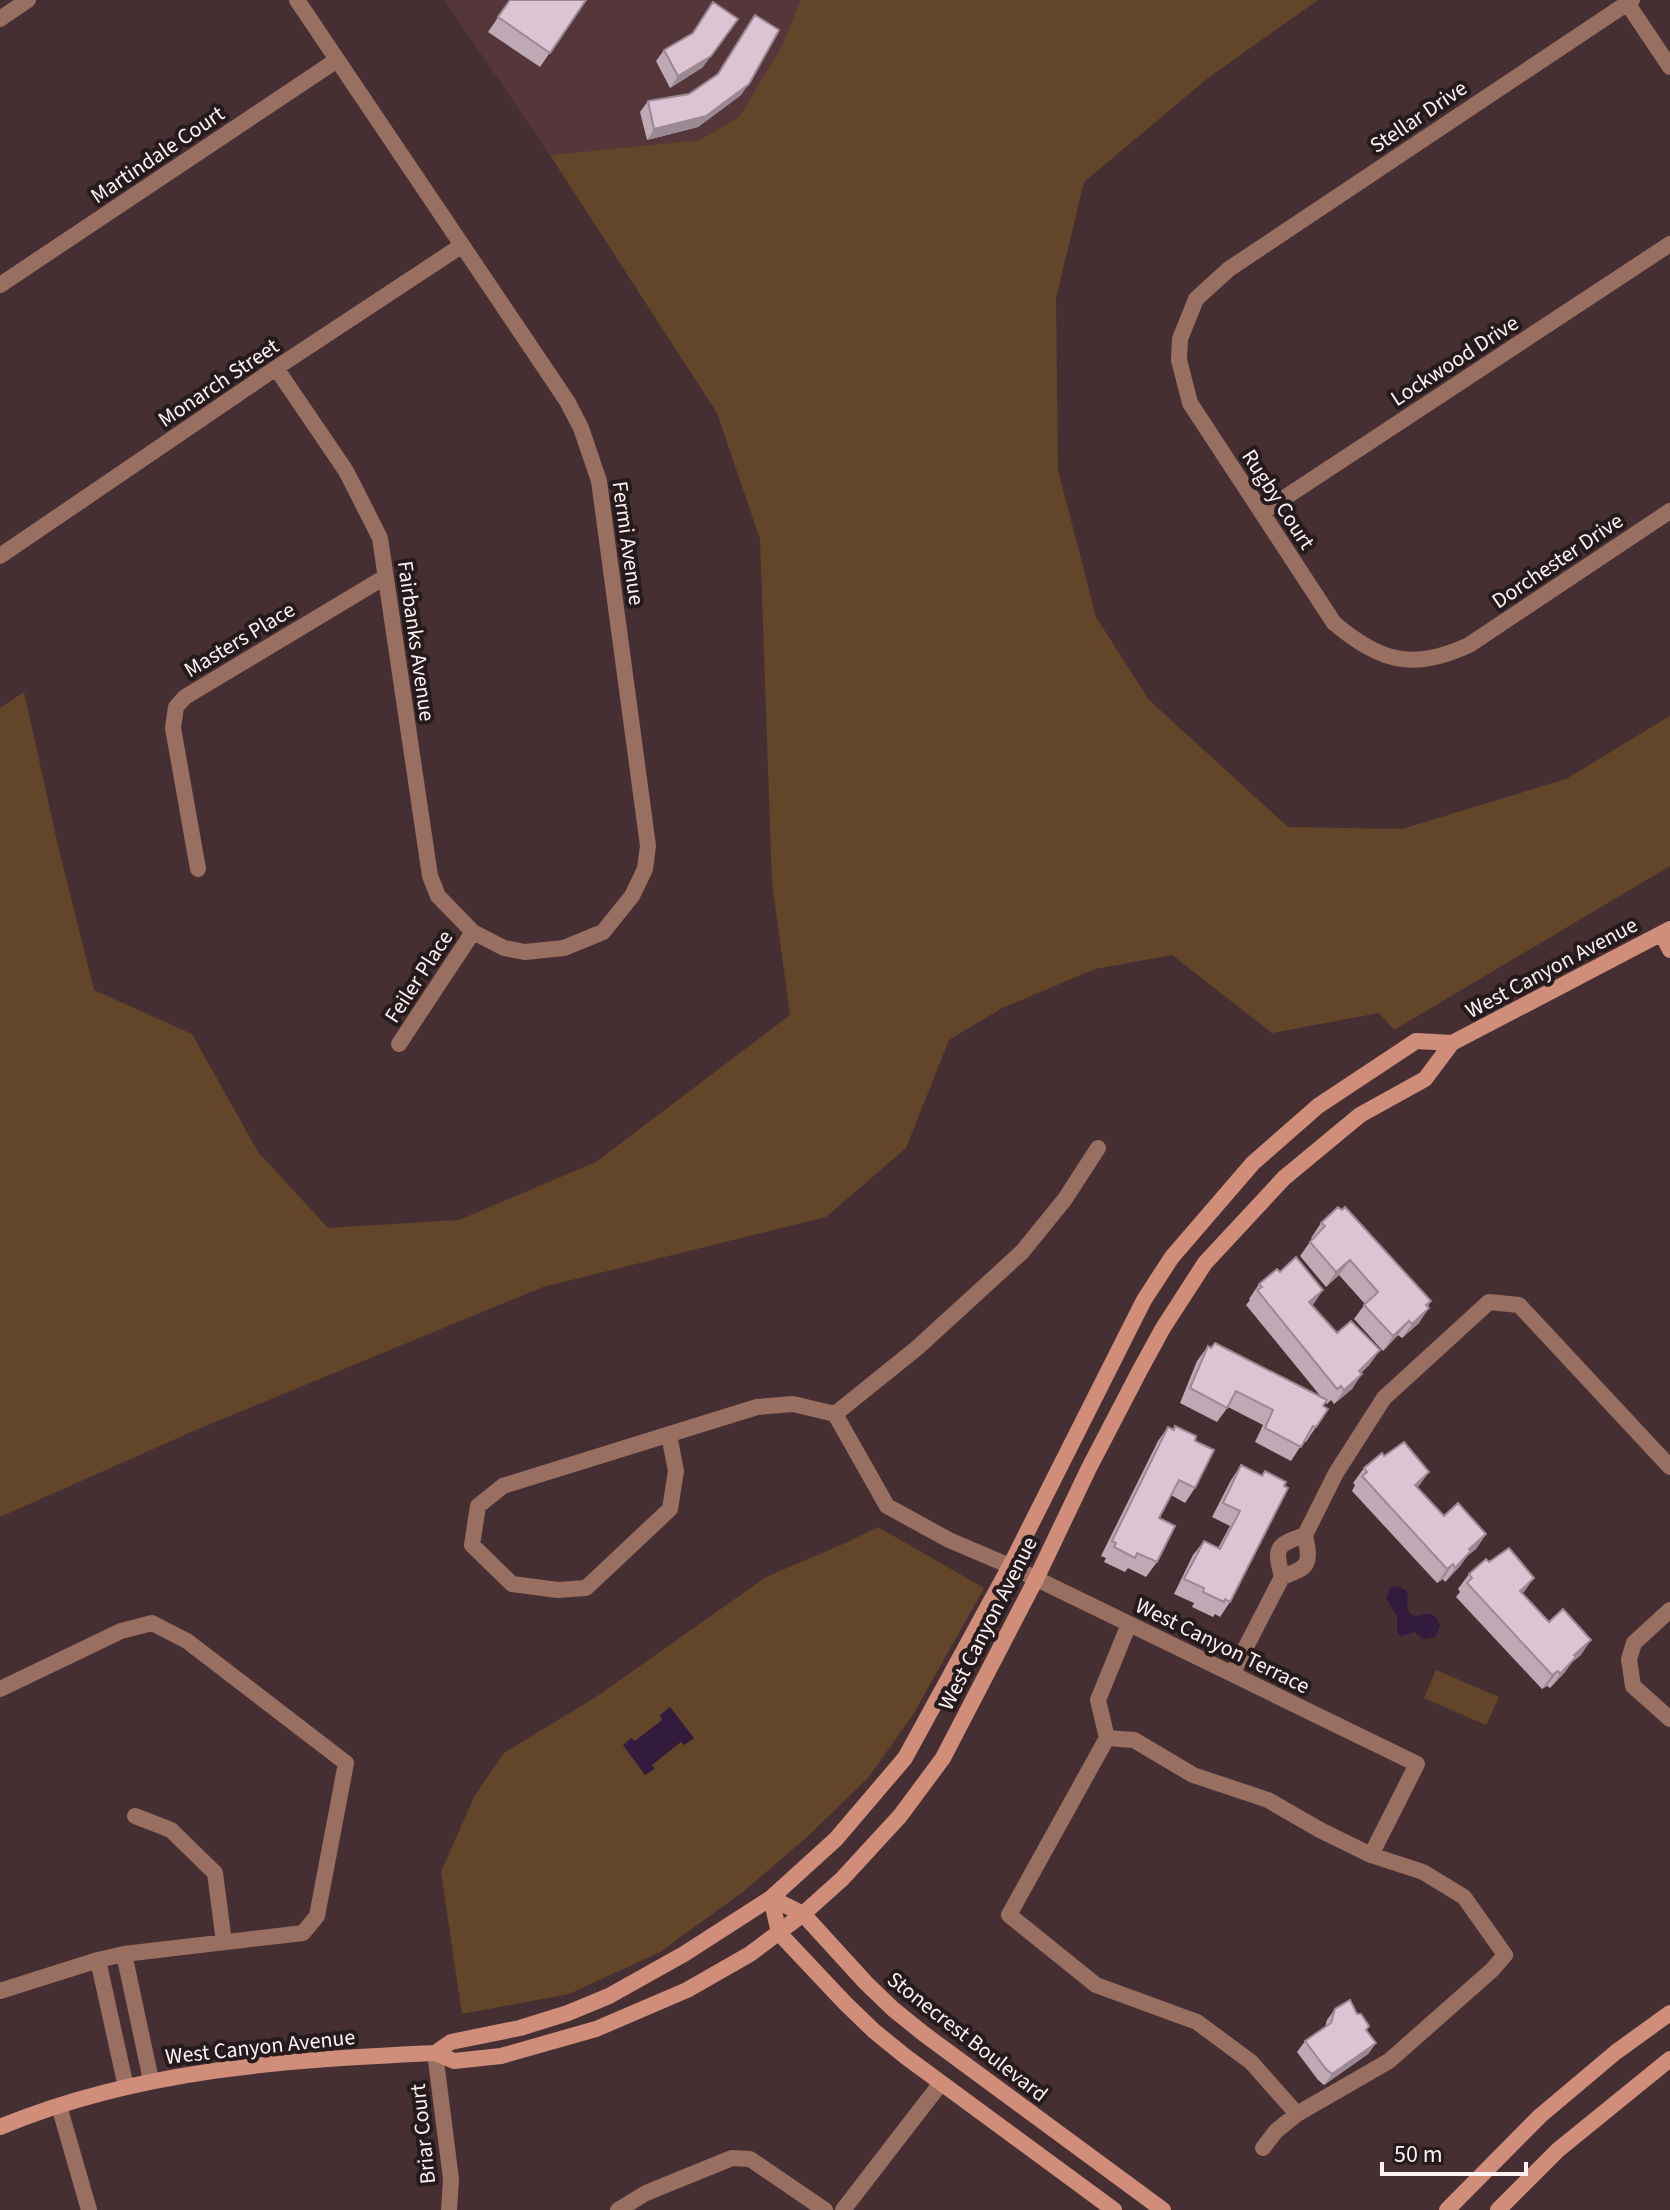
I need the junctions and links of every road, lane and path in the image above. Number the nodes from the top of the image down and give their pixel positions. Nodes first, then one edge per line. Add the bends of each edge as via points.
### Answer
1 (28, 0) edge
2 (297, 0) edge
3 (1630, 2) edge
4 (0, 19) edge
5 (337, 60) junction
6 (1670, 67) edge
7 (1670, 244) edge
8 (461, 246) junction
9 (1229, 269) joint
10 (0, 285) edge
11 (276, 368) junction
12 (1670, 511) edge
13 (1263, 512) junction
14 (0, 556) edge
15 (385, 577) junction
16 (1469, 645) joint
17 (198, 869) dead end
18 (473, 932) junction
19 (1666, 932) edge
20 (1670, 950) edge
21 (1452, 1043) junction
22 (399, 1044) dead end
23 (1098, 1148) dead end
24 (835, 1414) junction
25 (669, 1435) junction
26 (1670, 1467) edge
27 (1305, 1535) junction
28 (1010, 1566) junction
29 (1282, 1577) junction
30 (1036, 1579) junction
31 (1670, 1610) edge
32 (1129, 1624) junction
33 (1232, 1674) junction
34 (0, 1689) edge
35 (1670, 1719) edge
36 (1107, 1738) junction
37 (135, 1816) dead end
38 (1371, 1855) junction
39 (771, 1898) junction
40 (803, 1914) junction
41 (779, 1933) junction
42 (224, 1942) junction
43 (124, 1954) junction
44 (98, 1960) junction
45 (0, 1991) edge
46 (1670, 2013) edge
47 (435, 2053) junction
48 (1670, 2059) edge
49 (151, 2080) junction
50 (941, 2083) junction
51 (126, 2087) junction
52 (59, 2106) junction
53 (1297, 2114) junction
54 (0, 2127) edge
55 (1263, 2148) dead end
56 (89, 2210) edge
57 (449, 2210) edge
58 (618, 2210) edge
59 (825, 2210) edge
60 (843, 2210) edge
61 (1114, 2210) edge
62 (1163, 2210) edge
63 (1447, 2210) edge
64 (1498, 2210) edge

1 - 4 street
2 - 5 street, Fermi Avenue
3 - 6 street
3 - 9 street, Stellar Drive
5 - 8 street, Fermi Avenue
5 - 10 street, Martindale Court
7 - 13 street, Lockwood Drive
8 - 11 street, Monarch Street
8 - 18 street, Fermi Avenue via 567,401 599,481 648,846 645,869 632,896 603,932 564,948 525,952
9 - 13 street, Rugby Court via 1196,299 1180,339 1179,360 1190,403
11 - 14 street, Monarch Street
11 - 15 street, Fairbanks Avenue via 346,471 380,538
12 - 16 street, Dorchester Drive
13 - 16 street, Rugby Court via 1334,623 1357,642 1389,658 1419,660
15 - 17 street, Masters Place via 176,707 173,728
15 - 18 street, Fairbanks Avenue via 430,876 438,896
18 - 22 street, Feiler Place
19 - 20 street
19 - 21 street, West Canyon Avenue
21 - 28 street, West Canyon Avenue via 1416,1041 1318,1106 1253,1163 1172,1257 1144,1300
21 - 30 street, West Canyon Avenue via 1425,1079 1360,1115 1284,1178 1205,1263 1140,1370
23 - 24 street via 1022,1252
24 - 25 street via 793,1404 757,1407
24 - 28 street, West Canyon Terrace via 887,1506
25 - 25 street via 503,1486 478,1506 472,1545 512,1584 586,1588 670,1509 676,1471
26 - 27 street via 1519,1305 1489,1302 1384,1398 1336,1473
27 - 29 street via 1307,1563
27 - 29 street via 1280,1546
28 - 30 street, West Canyon Terrace
28 - 39 street, West Canyon Avenue via 905,1758 836,1839
29 - 33 street
30 - 32 street, West Canyon Terrace
30 - 40 street, West Canyon Avenue via 943,1758 900,1816
31 - 35 street via 1634,1643 1629,1659 1633,1686
32 - 33 street, West Canyon Terrace
32 - 36 street via 1098,1700
33 - 38 street, West Canyon Terrace via 1417,1764
34 - 42 street via 121,1631 152,1623 187,1641 346,1763 317,1916 303,1933
36 - 38 street via 1134,1740 1193,1775 1268,1800
36 - 53 street via 1009,1915 1096,1985 1197,2022 1251,2062
37 - 42 street via 171,1830 215,1873
38 - 53 street via 1423,1872 1464,1897 1505,1955 1389,2061
39 - 40 street, Stonecrest Boulevard
39 - 41 street
39 - 47 street, West Canyon Avenue via 609,1996 520,2028 451,2042
40 - 41 street, West Canyon Avenue
40 - 62 street, Stonecrest Boulevard via 893,2009
41 - 47 street, West Canyon Avenue via 687,1990 596,2029 501,2056 454,2061
41 - 50 street via 874,2031
42 - 43 street
43 - 44 street
43 - 49 street
44 - 45 street
44 - 51 street
46 - 63 street via 1540,2116
47 - 49 street, West Canyon Avenue via 282,2061
47 - 57 street, Briar Court via 451,2179
48 - 64 street via 1558,2150
49 - 51 street, West Canyon Avenue
50 - 60 street
50 - 61 street
51 - 52 street, West Canyon Avenue
52 - 54 street, West Canyon Avenue
52 - 56 street
53 - 55 street
58 - 59 street via 732,2158 750,2159

